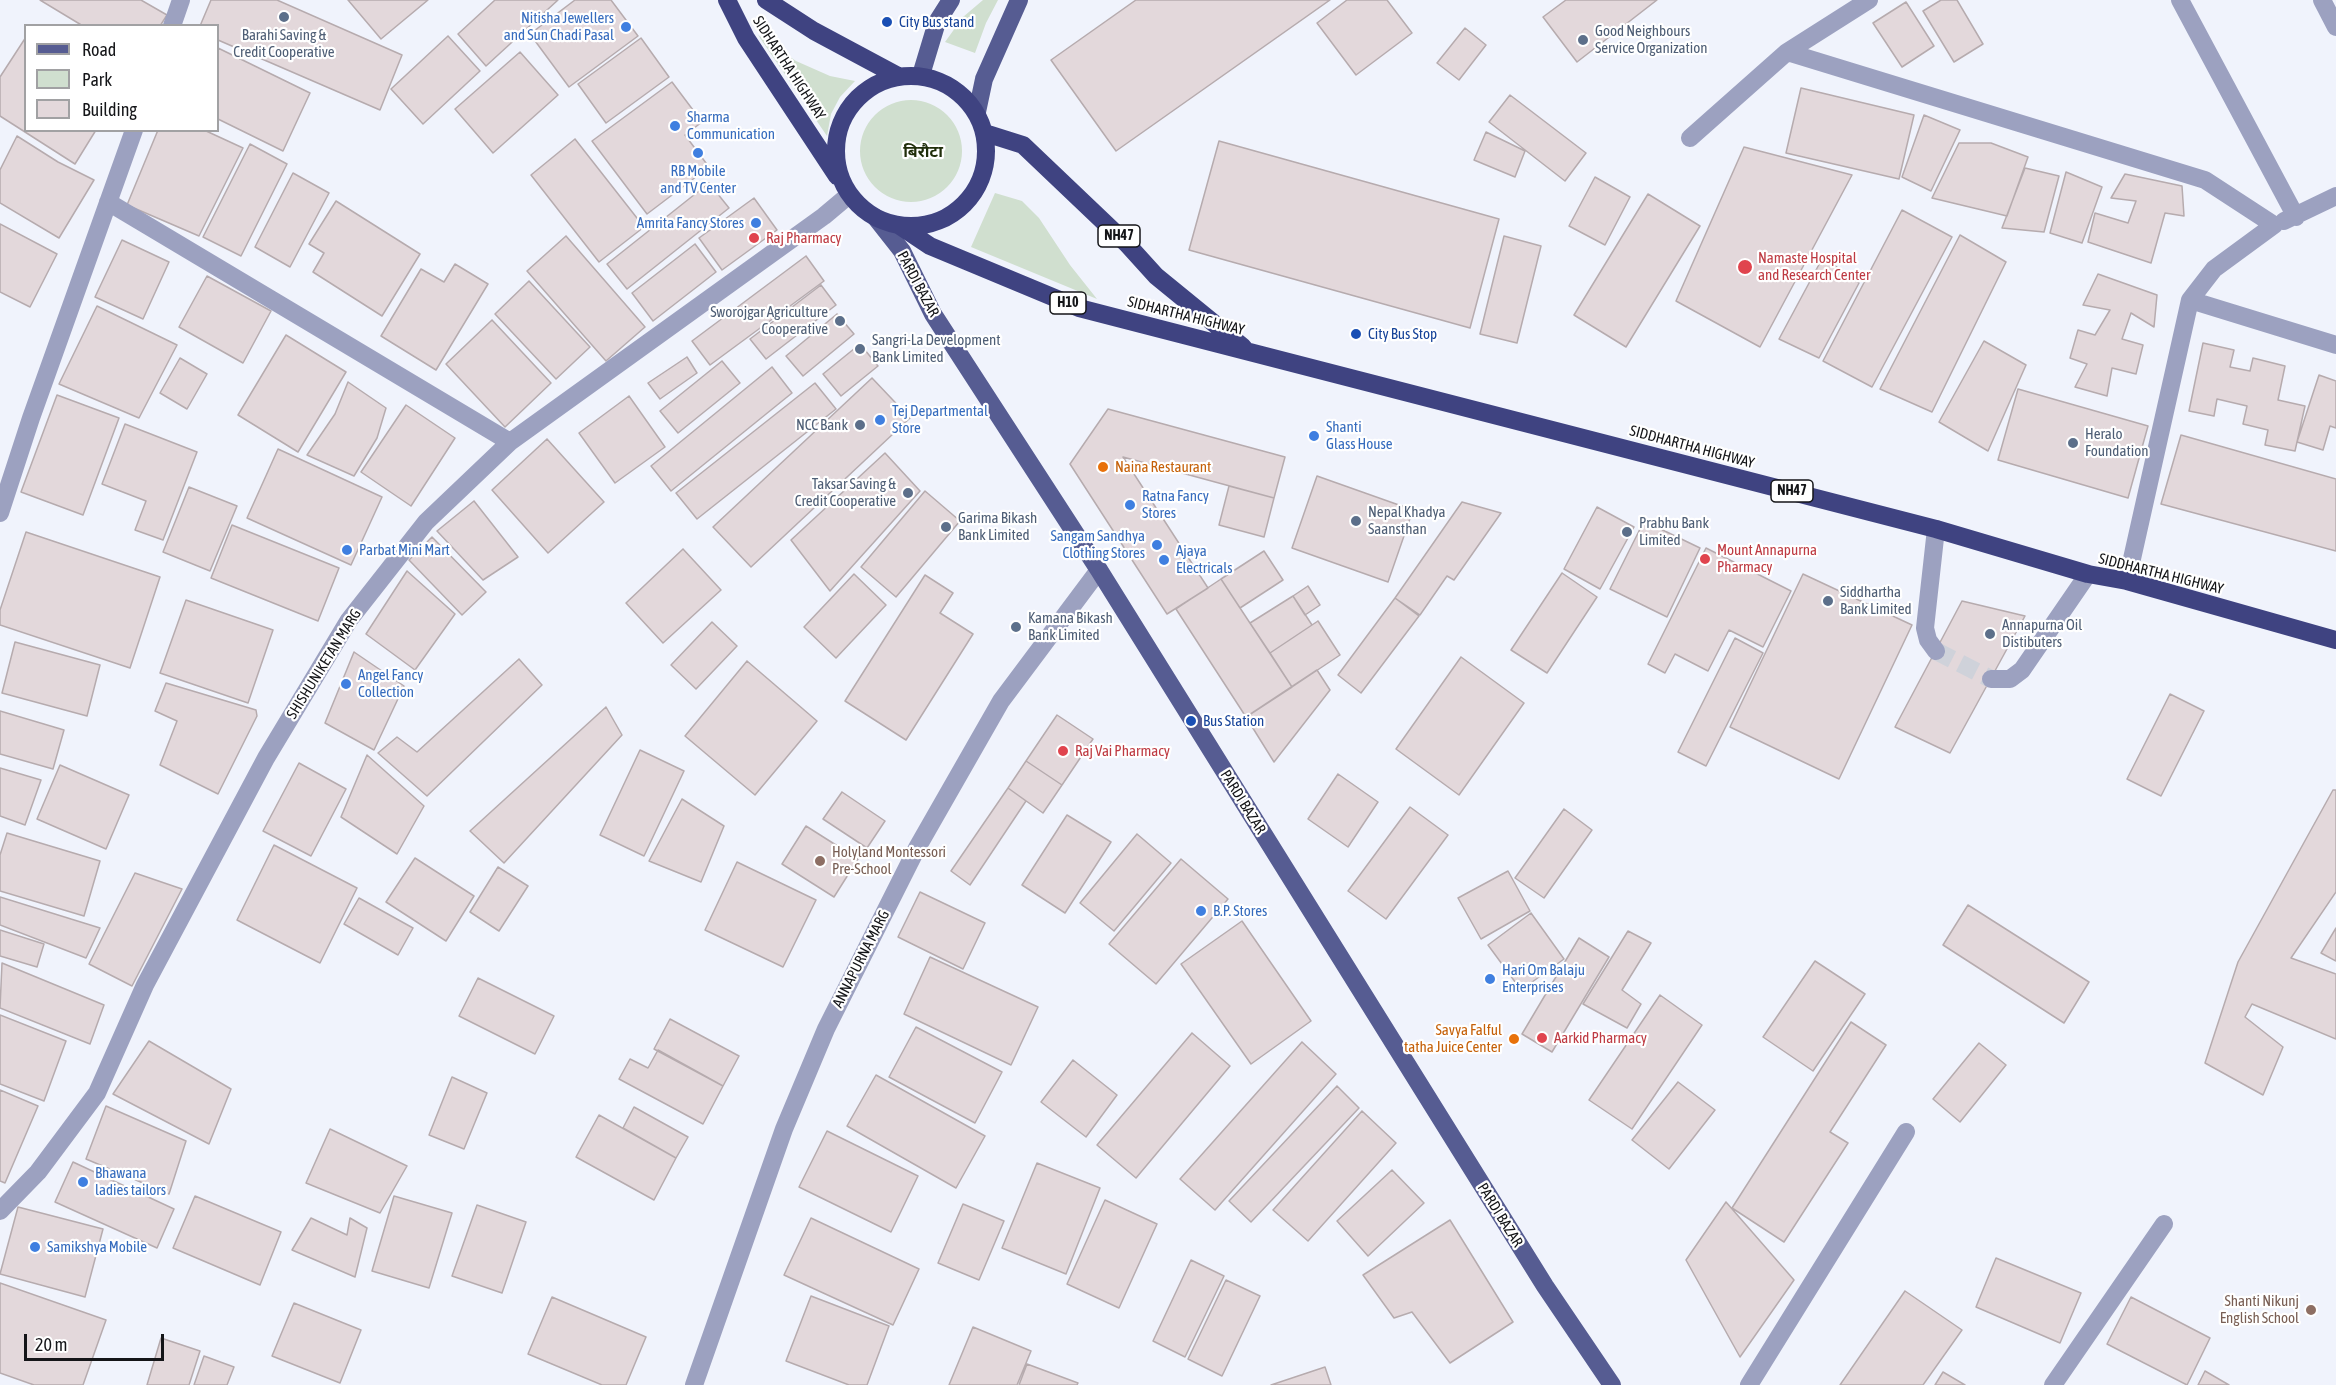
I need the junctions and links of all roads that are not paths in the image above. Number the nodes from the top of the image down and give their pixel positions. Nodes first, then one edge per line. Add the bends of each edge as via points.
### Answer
1 (181, 0) edge
2 (727, 0) edge
3 (766, 0) edge
4 (951, 0) edge
5 (1018, 0) edge
6 (1869, 0) edge
7 (2180, 0) edge
8 (2322, 0) edge
9 (173, 24) edge
10 (2336, 27) edge
11 (1787, 52) junction
12 (921, 75) junction
13 (898, 76) junction
14 (977, 112) junction
15 (133, 132) edge
16 (985, 133) junction
17 (1690, 138) dead end
18 (846, 190) junction
19 (2336, 196) edge
20 (108, 202) junction
21 (2296, 217) junction
22 (876, 218) junction
23 (2274, 225) junction
24 (900, 226) junction
25 (2190, 300) junction
26 (2336, 345) edge
27 (1247, 350) junction
28 (510, 442) junction
29 (0, 513) edge
30 (1936, 529) junction
31 (1099, 570) junction
32 (2088, 574) junction
33 (2127, 581) junction
34 (2336, 640) edge
35 (1936, 651) tunnel mouth
36 (1991, 679) tunnel mouth
37 (1906, 1132) dead end
38 (0, 1211) edge
39 (2164, 1224) dead end
40 (694, 1385) edge
41 (1612, 1385) edge
42 (1749, 1385) edge
43 (2053, 1385) edge

1 - 9 street
2 - 18 highway, SIDHARTHA HIGHWAY via 746,38
3 - 13 highway, SIDHARTHA HIGHWAY
4 - 12 main road via 937,22
5 - 14 main road via 984,79
6 - 11 street
7 - 21 street
8 - 10 street
11 - 17 street
11 - 23 street via 2205,180
12 - 13 highway
12 - 14 highway via 962,94
13 - 18 highway via 876,83 857,96 843,116 836,138 836,162
14 - 16 highway
15 - 20 street
16 - 24 highway via 987,158 980,182 967,202 948,217 925,226
16 - 27 highway, SIDHARTHA HIGHWAY / NH47 via 1023,145 1119,235 1156,276
18 - 22 highway
18 - 28 street, SHISHUNIKETAN MARG via 824,216
19 - 21 street
20 - 28 street
20 - 29 street
21 - 23 street
22 - 24 highway
22 - 31 main road, PARDI BAZAR via 902,251 933,314
23 - 25 street via 2214,269
24 - 27 highway, SIDHARTHA HIGHWAY / H10 via 930,246 1079,308
25 - 26 street
25 - 33 street
27 - 30 highway, SIDDHARTHA HIGHWAY / NH47
28 - 38 street, SHISHUNIKETAN MARG via 426,522 349,620 255,779 146,985 97,1094 38,1172
30 - 32 highway, SIDDHARTHA HIGHWAY / NH47
30 - 35 street via 1925,628
31 - 40 street, ANNAPURNA MARG via 1001,701 917,848 826,1029 784,1129
31 - 41 main road, PARDI BAZAR via 1545,1286
32 - 33 highway, SIDDHARTHA HIGHWAY / NH47
32 - 36 street via 2022,670 2010,680
33 - 34 highway, SIDDHARTHA HIGHWAY / NH47
37 - 42 street
39 - 43 street

